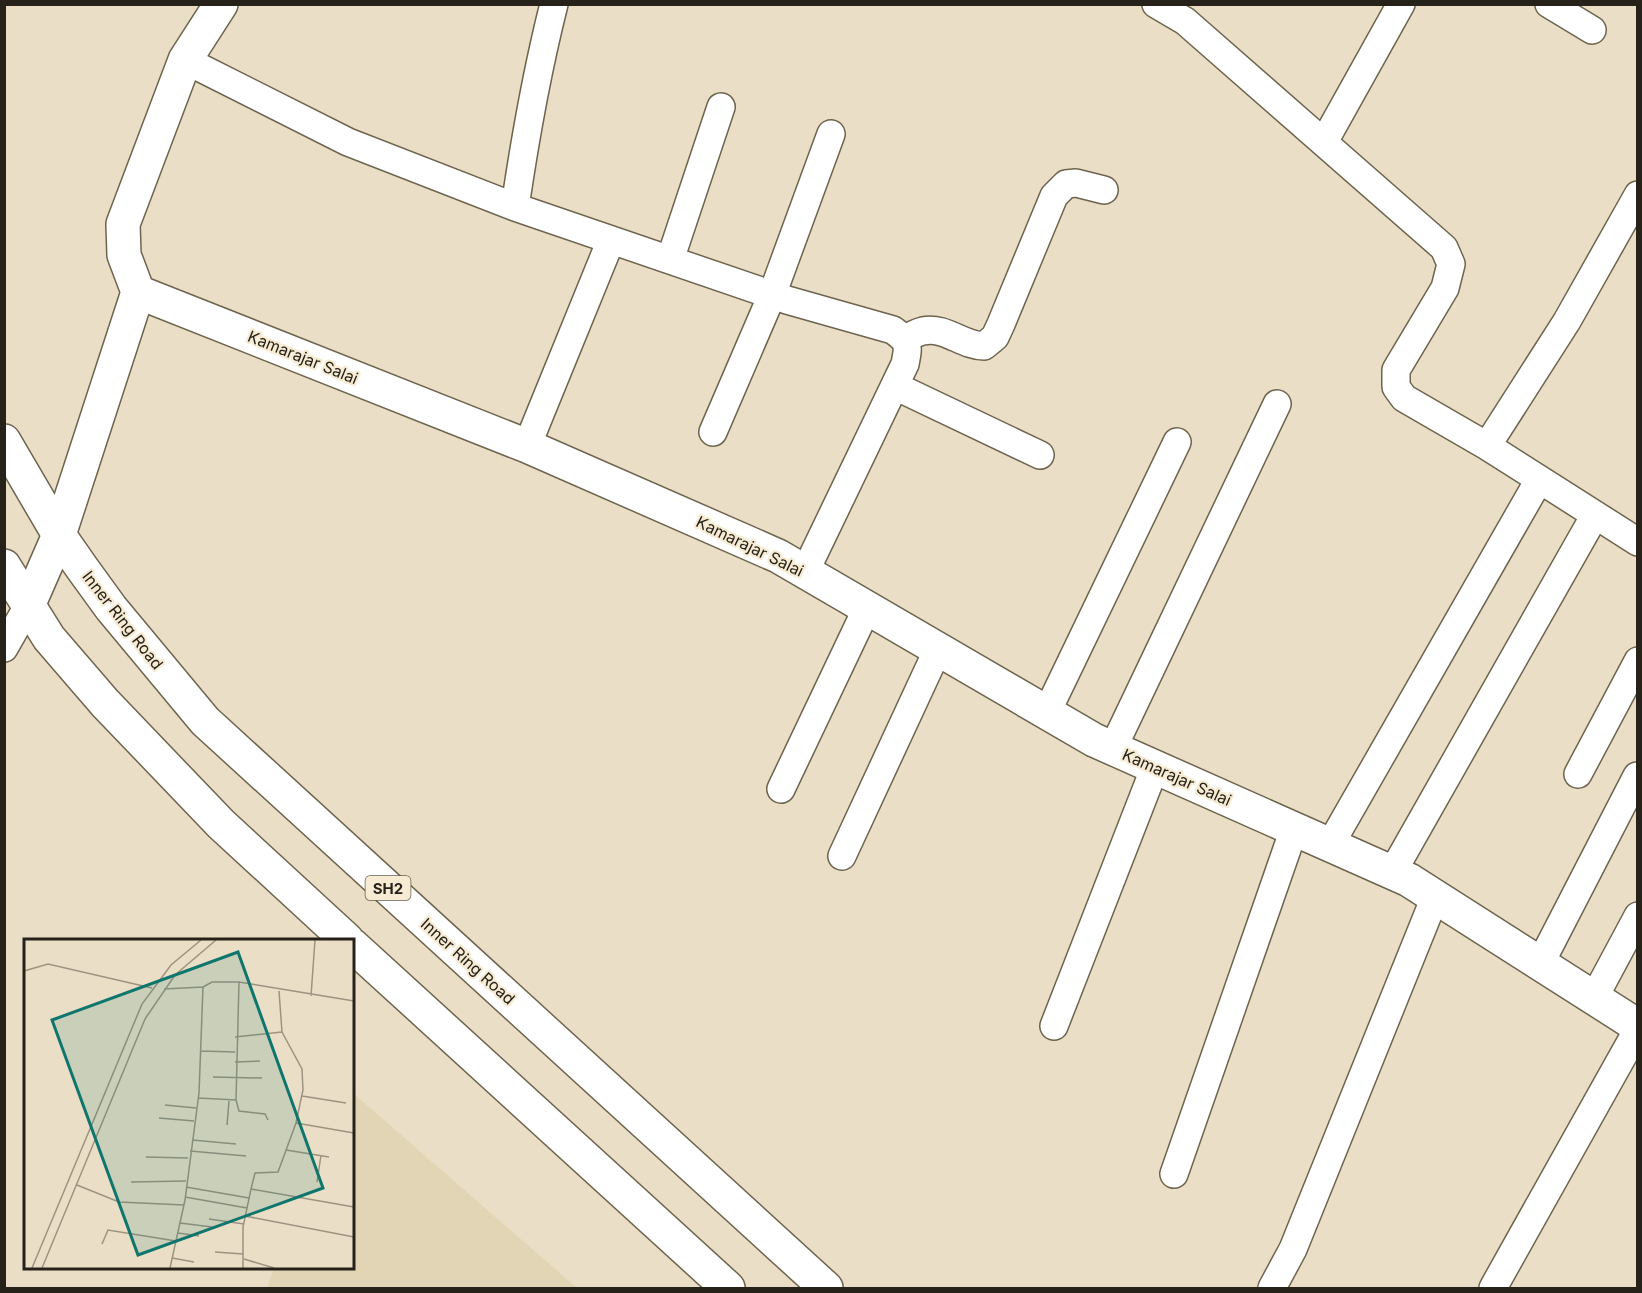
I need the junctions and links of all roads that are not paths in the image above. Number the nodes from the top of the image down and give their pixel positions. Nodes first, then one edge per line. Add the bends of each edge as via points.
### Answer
1 (221, 4) edge
2 (554, 4) edge
3 (1156, 4) edge
4 (1401, 4) edge
5 (1549, 4) edge
6 (1190, 13) edge
7 (1592, 30) dead end
8 (185, 60) junction
9 (721, 107) dead end
10 (831, 134) dead end
11 (1324, 142) junction
12 (1104, 190) dead end
13 (1638, 195) edge
14 (515, 207) junction
15 (611, 240) junction
16 (670, 260) junction
17 (138, 292) junction
18 (772, 295) junction
19 (905, 339) junction
20 (895, 386) junction
21 (1277, 404) dead end
22 (713, 432) dead end
23 (4, 441) edge
24 (1177, 442) dead end
25 (527, 446) junction
26 (1486, 446) junction
27 (1040, 455) dead end
28 (1539, 480) junction
29 (1595, 515) junction
30 (59, 535) junction
31 (1638, 542) edge
32 (4, 566) edge
33 (805, 572) junction
34 (28, 606) junction
35 (867, 608) junction
36 (4, 648) edge
37 (938, 649) junction
38 (1638, 661) edge
39 (1047, 712) junction
40 (1113, 748) junction
41 (1155, 767) junction
42 (1578, 774) dead end
43 (1637, 776) edge
44 (781, 789) dead end
45 (1294, 829) junction
46 (1330, 845) junction
47 (842, 856) dead end
48 (1392, 873) junction
49 (1435, 897) junction
50 (1638, 916) edge
51 (346, 939) edge
52 (354, 947) edge
53 (1540, 964) junction
54 (1594, 998) junction
55 (1054, 1026) dead end
56 (1638, 1028) edge
57 (1174, 1174) dead end
58 (728, 1288) edge
59 (826, 1288) edge
60 (1272, 1288) edge
61 (1493, 1288) edge

1 - 8 main road
2 - 14 street via 536,79
3 - 6 street
4 - 11 street
5 - 7 street
6 - 11 street
8 - 14 street via 348,142
8 - 17 main road via 123,224 124,255
9 - 16 street
10 - 18 street
11 - 26 street via 1444,248 1451,264 1445,288 1396,370 1396,387 1404,398
12 - 19 street via 1066,184 1054,196 995,337 984,346 973,346 933,330
13 - 26 street via 1567,321
14 - 15 street
15 - 16 street
15 - 25 street
16 - 18 street
17 - 25 main road, Kamarajar Salai
17 - 30 main road
18 - 19 street via 893,330
18 - 22 street
19 - 20 street via 905,364
20 - 27 street
20 - 33 street
21 - 40 street
23 - 30 main road, Inner Ring Road / SH2
24 - 39 street
25 - 33 main road, Kamarajar Salai via 778,556
26 - 28 street
28 - 29 street
28 - 46 street
29 - 31 street
29 - 48 street
30 - 34 main road
30 - 59 main road, Inner Ring Road / SH2 via 111,608 205,721
32 - 34 main road
33 - 35 main road, Kamarajar Salai
34 - 36 street
34 - 51 main road via 105,704 220,824
35 - 37 main road, Kamarajar Salai
35 - 44 street
37 - 39 main road, Kamarajar Salai
37 - 47 street
38 - 42 street
39 - 40 main road, Kamarajar Salai
40 - 41 main road, Kamarajar Salai
41 - 45 main road, Kamarajar Salai
41 - 55 street
43 - 53 street
45 - 46 main road, Kamarajar Salai
45 - 57 street
46 - 48 main road, Kamarajar Salai
48 - 49 main road, Kamarajar Salai
49 - 53 main road, Kamarajar Salai
49 - 60 street via 1293,1249
50 - 54 street
52 - 58 main road
53 - 54 main road, Kamarajar Salai
54 - 56 main road, Kamarajar Salai
56 - 61 street

